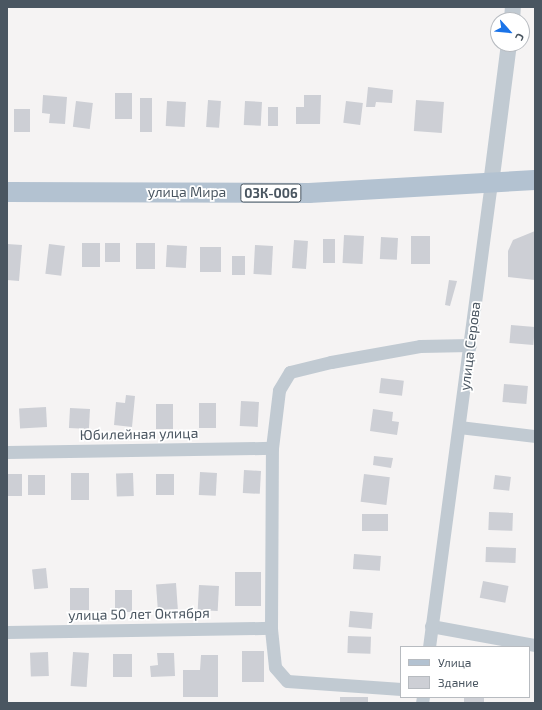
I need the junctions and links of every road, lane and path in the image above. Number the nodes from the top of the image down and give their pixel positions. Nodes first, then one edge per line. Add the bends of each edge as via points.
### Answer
1 (508, 52) edge
2 (535, 180) edge
3 (491, 184) junction
4 (7, 192) edge
5 (470, 345) junction
6 (459, 427) junction
7 (535, 436) edge
8 (272, 448) junction
9 (7, 452) edge
10 (431, 626) junction
11 (271, 628) junction
12 (7, 632) edge
13 (535, 645) edge
14 (429, 646) edge
15 (400, 689) edge

1 - 3 street, улица Серова
2 - 3 main road, улица Мира / 03К-006
3 - 4 main road, улица Мира / 03К-006 via 309,193
3 - 5 street, улица Серова
5 - 6 street, улица Серова
5 - 8 street via 420,346 290,372 279,390
6 - 7 street
6 - 10 street, улица Серова
8 - 9 street, Юбилейная улица
8 - 11 street via 274,537
10 - 13 street
10 - 14 street, улица Серова
11 - 12 street, улица 50 лет Октября
11 - 15 street via 275,667 287,681

